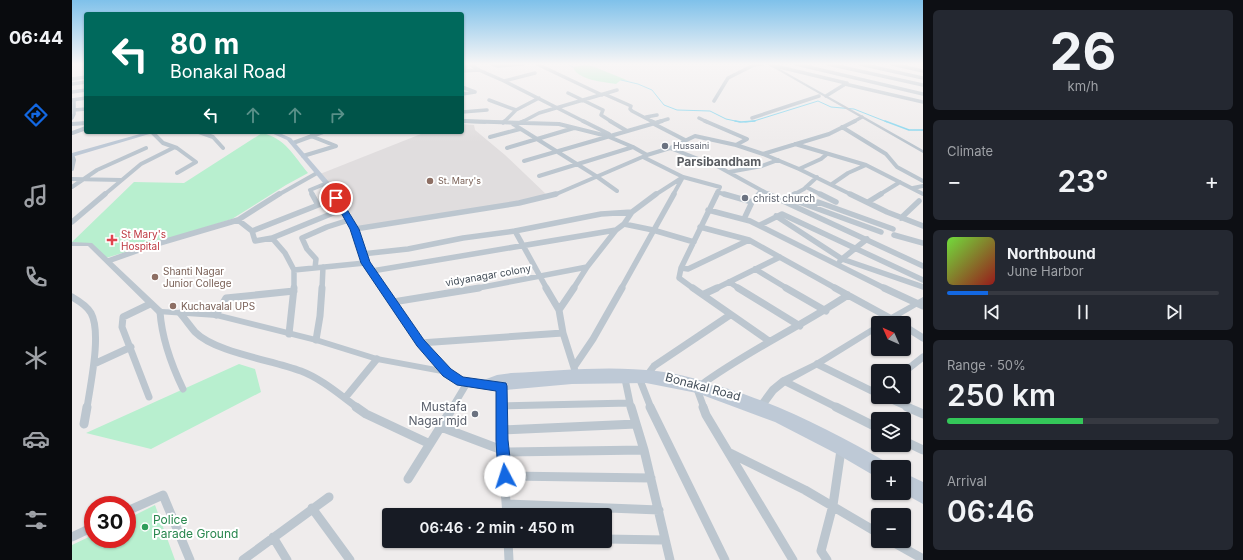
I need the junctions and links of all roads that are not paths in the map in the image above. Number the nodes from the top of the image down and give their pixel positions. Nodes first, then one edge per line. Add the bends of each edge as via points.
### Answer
1 (84, 90) edge
2 (470, 90) edge
3 (523, 90) edge
4 (594, 90) edge
5 (617, 90) dead end
6 (721, 90) edge
7 (809, 90) edge
8 (816, 90) edge
9 (835, 90) edge
10 (872, 90) edge
11 (907, 90) edge
12 (72, 92) edge
13 (568, 93) dead end
14 (464, 94) edge
15 (603, 94) junction
16 (923, 94) edge
17 (819, 96) junction
18 (826, 96) junction
19 (84, 98) edge
20 (539, 98) junction
21 (73, 100) edge
22 (489, 100) dead end
23 (583, 100) junction
24 (714, 101) dead end
25 (923, 102) edge
26 (467, 107) dead end
27 (558, 107) junction
28 (845, 108) junction
29 (84, 109) edge
30 (74, 110) junction
31 (464, 110) edge
32 (487, 110) dead end
33 (516, 110) junction
34 (464, 112) edge
35 (657, 115) dead end
36 (646, 117) junction
37 (862, 117) junction
38 (72, 118) edge
39 (699, 118) dead end
40 (752, 118) dead end
41 (668, 120) dead end
42 (464, 121) edge
43 (84, 123) edge
44 (503, 123) junction
45 (512, 123) junction
46 (518, 123) junction
47 (655, 123) junction
48 (72, 124) edge
49 (842, 127) junction
50 (576, 128) junction
51 (84, 129) edge
52 (520, 129) junction
53 (627, 131) junction
54 (72, 132) edge
55 (145, 134) edge
56 (154, 134) edge
57 (205, 134) edge
58 (280, 134) edge
59 (317, 134) edge
60 (609, 135) junction
61 (311, 136) junction
62 (490, 137) dead end
63 (536, 140) junction
64 (685, 140) junction
65 (293, 143) junction
66 (795, 144) junction
67 (736, 145) junction
68 (633, 146) junction
69 (146, 148) dead end
70 (173, 148) junction
71 (223, 148) dead end
72 (507, 148) dead end
73 (670, 148) junction
74 (556, 152) junction
75 (923, 152) edge
76 (764, 154) junction
77 (827, 154) junction
78 (72, 155) edge
79 (303, 156) junction
80 (645, 156) junction
81 (778, 160) junction
82 (524, 161) dead end
83 (576, 165) junction
84 (866, 165) junction
85 (72, 169) edge
86 (799, 169) junction
87 (729, 172) junction
88 (177, 173) dead end
89 (317, 173) junction
90 (539, 176) dead end
91 (596, 176) junction
92 (683, 177) junction
93 (817, 177) junction
94 (72, 179) edge
95 (84, 179) junction
96 (121, 180) junction
97 (900, 182) junction
98 (923, 182) edge
99 (327, 183) junction
100 (832, 184) junction
101 (923, 186) edge
102 (72, 187) edge
103 (806, 187) junction
104 (913, 188) junction
105 (617, 191) dead end
106 (762, 191) junction
107 (717, 192) junction
108 (923, 194) edge
109 (336, 198) junction
110 (786, 199) junction
111 (919, 201) dead end
112 (752, 202) junction
113 (836, 202) dead end
114 (868, 202) junction
115 (318, 205) junction
116 (813, 207) junction
117 (799, 208) junction
118 (343, 209) junction
119 (708, 210) junction
120 (632, 212) junction
121 (779, 215) junction
122 (901, 218) junction
123 (744, 219) junction
124 (238, 220) junction
125 (349, 220) junction
126 (72, 222) edge
127 (624, 224) junction
128 (760, 226) junction
129 (923, 226) edge
130 (700, 227) junction
131 (354, 229) junction
132 (616, 230) junction
133 (653, 230) junction
134 (252, 231) junction
135 (515, 231) junction
136 (881, 232) dead end
137 (272, 238) junction
138 (867, 239) junction
139 (749, 240) junction
140 (694, 242) junction
141 (923, 243) edge
142 (72, 244) edge
143 (522, 246) junction
144 (855, 247) junction
145 (362, 254) junction
146 (780, 257) junction
147 (842, 259) junction
148 (108, 261) junction
149 (365, 263) junction
150 (836, 265) junction
151 (923, 266) edge
152 (586, 267) junction
153 (315, 268) junction
154 (323, 268) junction
155 (681, 268) junction
156 (755, 269) junction
157 (294, 270) junction
158 (372, 271) junction
159 (539, 276) junction
160 (923, 280) edge
161 (729, 282) junction
162 (923, 287) edge
163 (294, 291) junction
164 (704, 294) junction
165 (848, 295) junction
166 (72, 297) edge
167 (393, 302) junction
168 (921, 303) edge
169 (150, 304) junction
170 (559, 310) junction
171 (826, 311) junction
172 (160, 312) junction
173 (180, 313) junction
174 (730, 315) junction
175 (216, 316) junction
176 (887, 316) edge
177 (895, 316) edge
178 (800, 326) junction
179 (871, 330) edge
180 (911, 330) edge
181 (563, 333) junction
182 (288, 334) junction
183 (923, 338) edge
184 (316, 340) junction
185 (770, 341) junction
186 (420, 343) junction
187 (131, 347) junction
188 (923, 357) edge
189 (378, 359) junction
190 (94, 364) junction
191 (817, 364) junction
192 (911, 366) edge
193 (575, 370) junction
194 (447, 372) junction
195 (644, 377) junction
196 (625, 379) junction
197 (784, 382) junction
198 (466, 383) junction
199 (484, 384) junction
200 (502, 386) junction
201 (699, 387) junction
202 (183, 389) dead end
203 (871, 390) edge
204 (149, 397) dead end
205 (345, 398) junction
206 (630, 403) junction
207 (901, 404) edge
208 (501, 406) junction
209 (760, 408) junction
210 (923, 414) edge
211 (84, 424) dead end
212 (636, 424) junction
213 (871, 425) edge
214 (441, 427) junction
215 (502, 430) junction
216 (430, 444) junction
217 (911, 444) edge
218 (644, 450) junction
219 (841, 450) junction
220 (923, 450) edge
221 (503, 451) junction
222 (730, 453) junction
223 (872, 460) edge
224 (871, 468) edge
225 (505, 476) junction
226 (651, 478) junction
227 (408, 479) dead end
228 (911, 482) edge
229 (923, 488) edge
230 (911, 491) edge
231 (329, 497) dead end
232 (923, 498) edge
233 (507, 504) junction
234 (833, 504) junction
235 (136, 507) edge
236 (312, 508) junction
237 (507, 508) edge
238 (658, 510) junction
239 (871, 528) edge
240 (84, 531) edge
241 (72, 537) edge
242 (273, 537) junction
243 (612, 539) edge
244 (665, 540) junction
245 (508, 548) edge
246 (903, 548) edge
247 (923, 559) edge
248 (190, 560) edge
249 (242, 560) edge
250 (287, 560) edge
251 (350, 560) edge
252 (509, 560) edge
253 (670, 560) edge
254 (725, 560) edge
255 (793, 560) edge
256 (827, 560) edge

1 - 12 street
2 - 14 street via 475,92
3 - 20 street
4 - 15 street
5 - 15 street
6 - 24 street
7 - 17 street
8 - 18 street
9 - 18 street
10 - 25 street
11 - 16 street
13 - 23 street
15 - 23 street
15 - 36 street via 631,106 632,111
17 - 28 street
17 - 40 street
18 - 28 street
19 - 21 street
20 - 27 street
20 - 33 street
21 - 30 street
22 - 33 street
23 - 27 street
23 - 53 street via 604,110 600,113
26 - 31 street
27 - 46 street
27 - 60 street
28 - 37 street
29 - 30 street
30 - 38 street
32 - 34 street
33 - 44 street
35 - 36 street
36 - 47 street
37 - 49 street
37 - 75 street
39 - 67 street via 746,139
41 - 47 street
42 - 44 street
43 - 48 street
44 - 45 street
45 - 46 street
45 - 52 street
46 - 50 street via 559,124
47 - 53 street
47 - 64 street
49 - 66 street via 829,134
49 - 98 street via 886,154 897,167
50 - 60 street
50 - 63 street
51 - 54 street
52 - 62 street
52 - 63 street
53 - 60 street
55 - 78 main road
56 - 70 street
57 - 71 street via 213,137
58 - 65 main road, Bonakal Road
59 - 61 street
60 - 68 street
60 - 74 street
61 - 65 street
61 - 79 street via 336,146
63 - 72 street
63 - 74 street
64 - 67 street via 695,136
64 - 73 street
65 - 79 main road, Bonakal Road
66 - 76 street
66 - 77 street
67 - 76 street
68 - 80 street
68 - 83 street
69 - 95 street via 97,170
70 - 88 street via 177,148 196,162
70 - 96 street via 141,164
73 - 80 street
73 - 87 street
74 - 82 street
74 - 83 street
76 - 81 street
77 - 84 street
77 - 86 street
78 - 85 street
79 - 89 main road, Bonakal Road
80 - 91 street
80 - 92 street
81 - 86 street
81 - 87 street via 762,166
83 - 90 street
83 - 91 street
84 - 97 street
84 - 100 street via 848,172
86 - 93 street
87 - 106 street
89 - 99 main road, Bonakal Road
89 - 124 street
91 - 105 street
91 - 131 street via 554,195
92 - 107 street via 720,187
92 - 120 street
92 - 133 street
93 - 100 street
93 - 103 street
94 - 95 street
95 - 96 street
95 - 102 street
96 - 126 street
97 - 104 street
97 - 114 street
99 - 109 main road, Bonakal Road
99 - 115 street via 310,190
100 - 114 street
101 - 104 street
103 - 110 street
103 - 113 street
104 - 108 street
106 - 110 street
106 - 112 street
107 - 112 street
107 - 119 street
109 - 115 street
109 - 118 main road, Bonakal Road
110 - 116 street
110 - 117 street
111 - 122 street
112 - 123 street
114 - 122 street
115 - 134 street
116 - 136 street
116 - 141 street via 818,202
117 - 121 street
117 - 138 street
118 - 125 main road, Bonakal Road
118 - 137 street
119 - 123 street
119 - 130 street
120 - 127 street
120 - 135 street via 601,214
121 - 128 street
121 - 144 street
121 - 147 street
122 - 129 street
123 - 128 street
124 - 134 street
124 - 148 street
125 - 131 main road, Bonakal Road
125 - 153 street via 302,238 316,259
127 - 132 street
127 - 133 street
128 - 150 street
130 - 139 street
130 - 140 street
131 - 145 main road, Bonakal Road
132 - 143 street
132 - 152 street
133 - 140 street
133 - 193 street
134 - 137 street via 255,241
135 - 143 street
135 - 145 street
137 - 157 street via 285,253
138 - 144 street
138 - 151 street
139 - 146 street
139 - 155 street via 688,269
140 - 155 street
142 - 148 street via 90,244
143 - 158 street
143 - 159 street
144 - 147 street
144 - 160 street
145 - 149 main road, Bonakal Road
146 - 156 street
146 - 165 street
147 - 150 street
147 - 162 street
148 - 169 street
149 - 154 street
149 - 158 main road, Bonakal Road
150 - 168 street
152 - 159 street, vidyanagar colony
152 - 170 street
153 - 154 street
153 - 157 street
154 - 184 street
155 - 164 street via 679,278
156 - 161 street
156 - 171 street
157 - 163 street
158 - 167 main road, Bonakal Road
159 - 167 street, vidyanagar colony
159 - 170 street
161 - 164 street
161 - 178 street
163 - 175 street via 226,298
163 - 182 street
164 - 174 street
165 - 171 street
165 - 176 street
166 - 190 street via 92,313 95,325
167 - 186 main road, Bonakal Road
168 - 177 street
169 - 172 street
169 - 187 street via 123,318 122,327
170 - 181 street
171 - 178 street
172 - 173 street
172 - 202 street via 168,358
173 - 175 street
173 - 205 street via 196,334 208,341 302,371
174 - 185 street
174 - 195 street via 654,366
175 - 182 street
178 - 185 street
179 - 191 street
180 - 183 street
181 - 186 street
181 - 193 street
182 - 184 street
184 - 189 street
185 - 201 street via 710,377
186 - 194 main road, Bonakal Road
187 - 190 street
187 - 204 street
188 - 192 street
189 - 194 street
189 - 205 street
190 - 211 street
191 - 197 street
191 - 203 street
193 - 195 main road, Bonakal Road
193 - 199 main road, Bonakal Road via 496,378
194 - 198 main road, Bonakal Road
195 - 196 main road, Bonakal Road
195 - 201 main road, Bonakal Road
195 - 254 street via 660,432
196 - 200 main road, Bonakal Road via 572,380
196 - 206 street
197 - 209 street
197 - 213 street
198 - 199 main road, Bonakal Road
198 - 214 street
199 - 200 main road, Bonakal Road
200 - 208 street
201 - 209 main road, Bonakal Road
201 - 222 street via 706,415
205 - 216 street via 366,414
206 - 208 street
206 - 212 street
207 - 210 street
208 - 215 street
209 - 219 main road, Bonakal Road
209 - 223 main road, Bonakal Road via 836,439
212 - 215 street
212 - 218 street
214 - 216 street
214 - 221 street
215 - 221 street
216 - 227 street
217 - 220 street
218 - 221 street
218 - 226 street
219 - 224 main road, Bonakal Road
219 - 234 street
221 - 225 street
222 - 234 street
222 - 255 street
225 - 226 street
225 - 233 street
226 - 238 street
228 - 229 main road
230 - 232 main road
231 - 236 street
233 - 237 street
233 - 238 street
234 - 239 street
234 - 256 street via 821,551
235 - 248 street via 163,494
236 - 242 street
236 - 251 street
238 - 244 street
240 - 241 street
242 - 249 street
242 - 250 street
243 - 244 street
244 - 253 street
245 - 252 street
246 - 247 street

